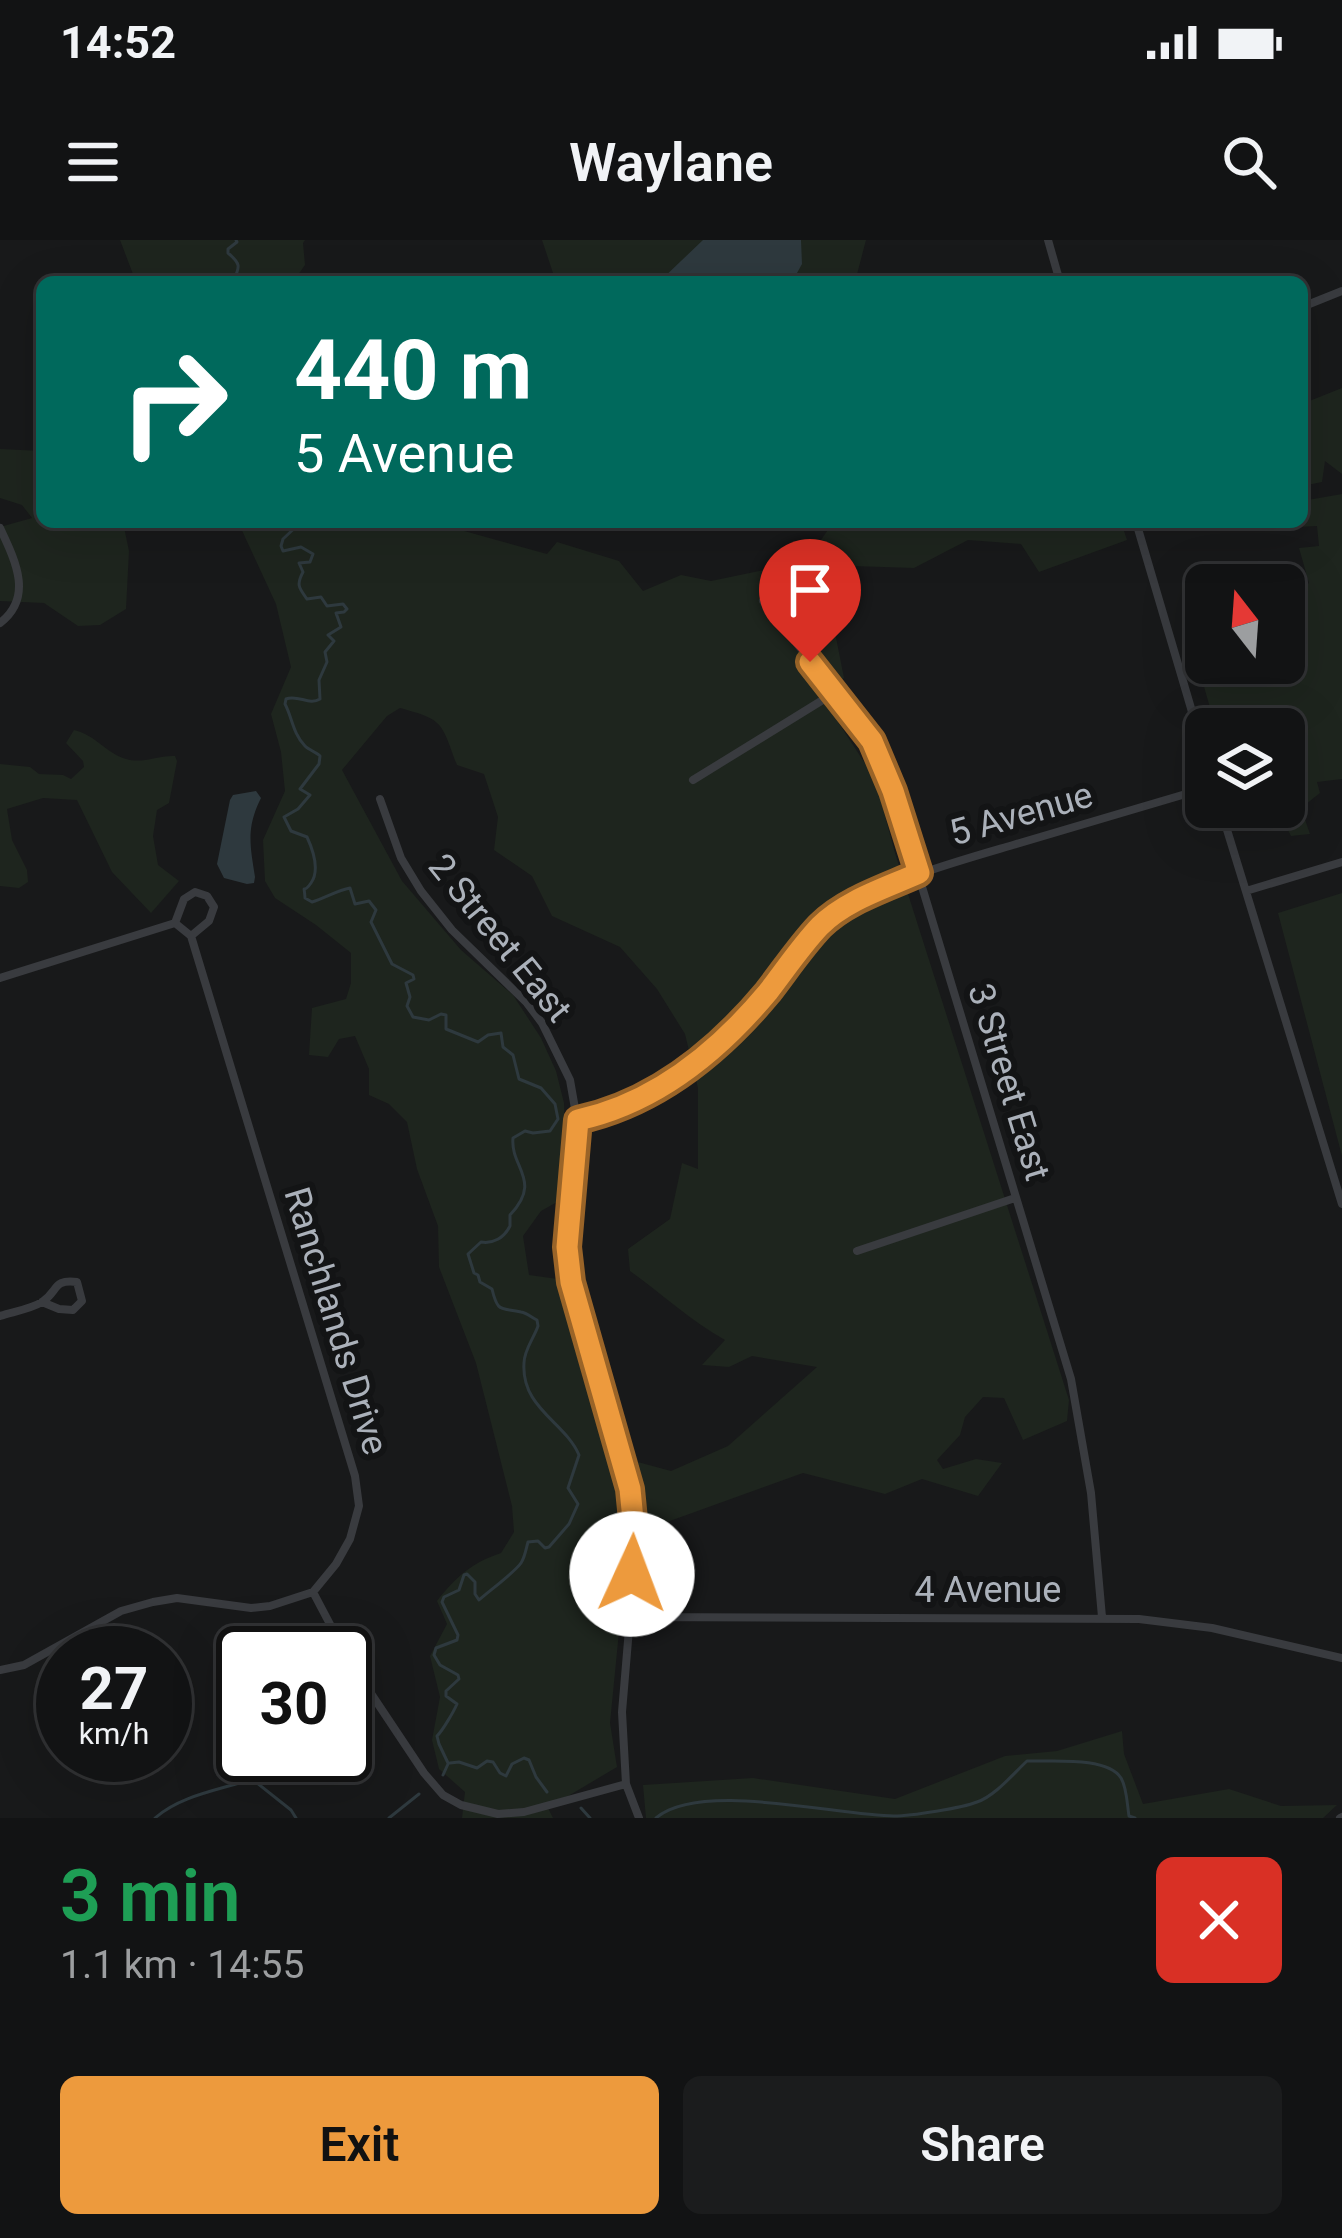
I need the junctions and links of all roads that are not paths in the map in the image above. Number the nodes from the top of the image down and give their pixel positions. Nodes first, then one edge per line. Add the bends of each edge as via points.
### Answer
1 (1048, 240) edge
2 (1058, 276) edge
3 (1342, 291) edge
4 (1308, 305) edge
5 (0, 528) edge
6 (1138, 528) edge
7 (763, 602) dead end
8 (0, 623) edge
9 (834, 693) junction
10 (1191, 708) edge
11 (692, 780) dead end
12 (1185, 794) edge
13 (380, 800) dead end
14 (1226, 828) edge
15 (1342, 862) edge
16 (919, 873) junction
17 (1246, 891) junction
18 (175, 923) junction
19 (191, 936) junction
20 (0, 978) edge
21 (578, 1120) junction
22 (1015, 1198) junction
23 (1342, 1204) edge
24 (857, 1251) dead end
25 (42, 1302) junction
26 (0, 1316) edge
27 (313, 1592) junction
28 (630, 1617) junction
29 (1102, 1617) junction
30 (1342, 1658) edge
31 (0, 1670) edge
32 (626, 1784) junction
33 (461, 1805) junction
34 (452, 1818) edge
35 (639, 1818) edge

1 - 2 street
3 - 4 street
5 - 8 street via 19,598
6 - 10 street
7 - 9 street, 3 Street East
9 - 11 street
9 - 16 street, 3 Street East via 872,741
12 - 16 street, 5 Avenue
13 - 21 street, 2 Street East via 421,891 542,1023 570,1080
14 - 17 street
15 - 17 street
16 - 21 street, 5 Avenue via 820,926 705,1058 662,1087
16 - 22 street, 3 Street East
17 - 23 street
18 - 19 street
18 - 19 street via 184,899 207,896 214,908 209,921
18 - 20 street
19 - 27 street, Ranchlands Drive via 355,1476 359,1506 350,1539
21 - 28 street, 2 Street East via 567,1247 630,1489
22 - 24 street
22 - 29 street, 3 Street East via 1080,1422
25 - 25 street via 73,1310 82,1290 69,1280
25 - 26 street
27 - 31 street via 251,1608 153,1602
27 - 33 street via 424,1773
28 - 29 street, 4 Avenue
28 - 32 street, 2 Street East
29 - 30 street, 4 Avenue via 1212,1628
32 - 33 street via 524,1812
32 - 35 street, 2 Street East
33 - 34 street

